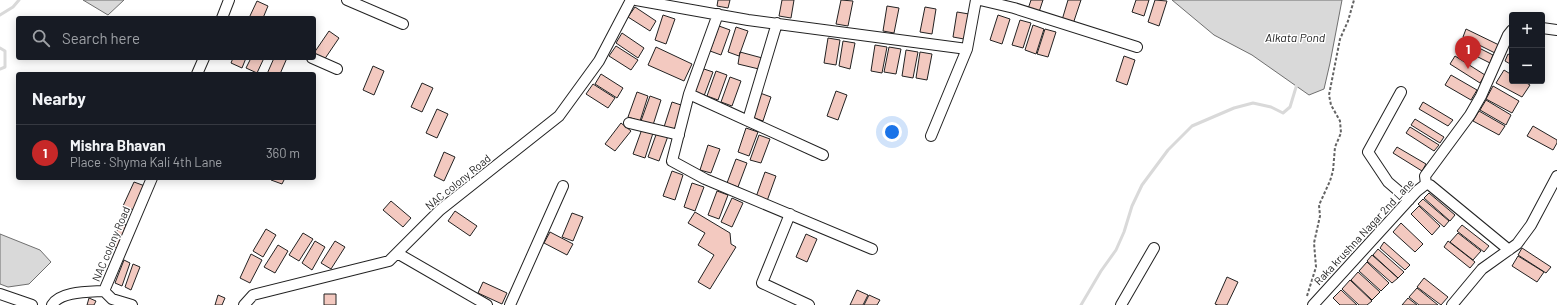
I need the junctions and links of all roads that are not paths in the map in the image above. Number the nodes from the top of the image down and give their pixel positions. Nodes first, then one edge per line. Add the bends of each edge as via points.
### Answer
1 (229, 0) edge
2 (347, 0) edge
3 (631, 0) edge
4 (636, 0) edge
5 (976, 0) edge
6 (980, 0) edge
7 (718, 14) junction
8 (223, 16) edge
9 (403, 24) dead end
10 (777, 24) junction
11 (1545, 28) edge
12 (1557, 30) edge
13 (1509, 34) edge
14 (967, 48) junction
15 (1137, 48) dead end
16 (203, 60) edge
17 (316, 60) edge
18 (337, 69) dead end
19 (198, 72) edge
20 (1401, 92) dead end
21 (688, 94) junction
22 (748, 120) junction
23 (629, 123) dead end
24 (679, 135) junction
25 (931, 136) dead end
26 (823, 155) dead end
27 (1557, 176) edge
28 (151, 180) edge
29 (1426, 184) junction
30 (563, 186) dead end
31 (1409, 200) junction
32 (790, 214) junction
33 (1154, 248) dead end
34 (872, 249) dead end
35 (1509, 250) junction
36 (397, 253) junction
37 (104, 291) junction
38 (0, 294) edge
39 (1310, 303) edge
40 (32, 305) edge
41 (52, 305) edge
42 (132, 305) edge
43 (244, 305) edge
44 (487, 305) edge
45 (510, 305) edge
46 (810, 305) edge
47 (1121, 305) edge
48 (1452, 305) edge

1 - 8 street
2 - 9 street
3 - 36 street, NAC colony Road via 599,61 559,116 440,210
4 - 7 street
5 - 14 street
6 - 15 street via 1014,8
7 - 10 street
7 - 21 street
10 - 14 street
10 - 22 street
11 - 12 street
13 - 29 street via 1481,96 1426,176
14 - 25 street
16 - 19 street
17 - 18 street
20 - 31 street via 1368,152 1388,182
21 - 22 street
21 - 24 street
22 - 26 street
23 - 24 street
24 - 32 street via 672,161 705,179
27 - 35 street via 1531,225 1517,244
28 - 37 street, NAC colony Road
29 - 31 street, Raka krushna Nagar 2nd Lane
29 - 35 street, Raka krushna Nagar 2nd Lane
30 - 45 street
31 - 39 street, Raka krushna Nagar 2nd Lane
32 - 34 street
32 - 46 street via 762,283
33 - 47 street
35 - 48 street via 1482,268
36 - 43 street, NAC colony Road via 389,261 253,295
36 - 44 street
37 - 41 street via 74,293 55,301
37 - 42 street, NAC colony Road via 112,299
38 - 40 street

